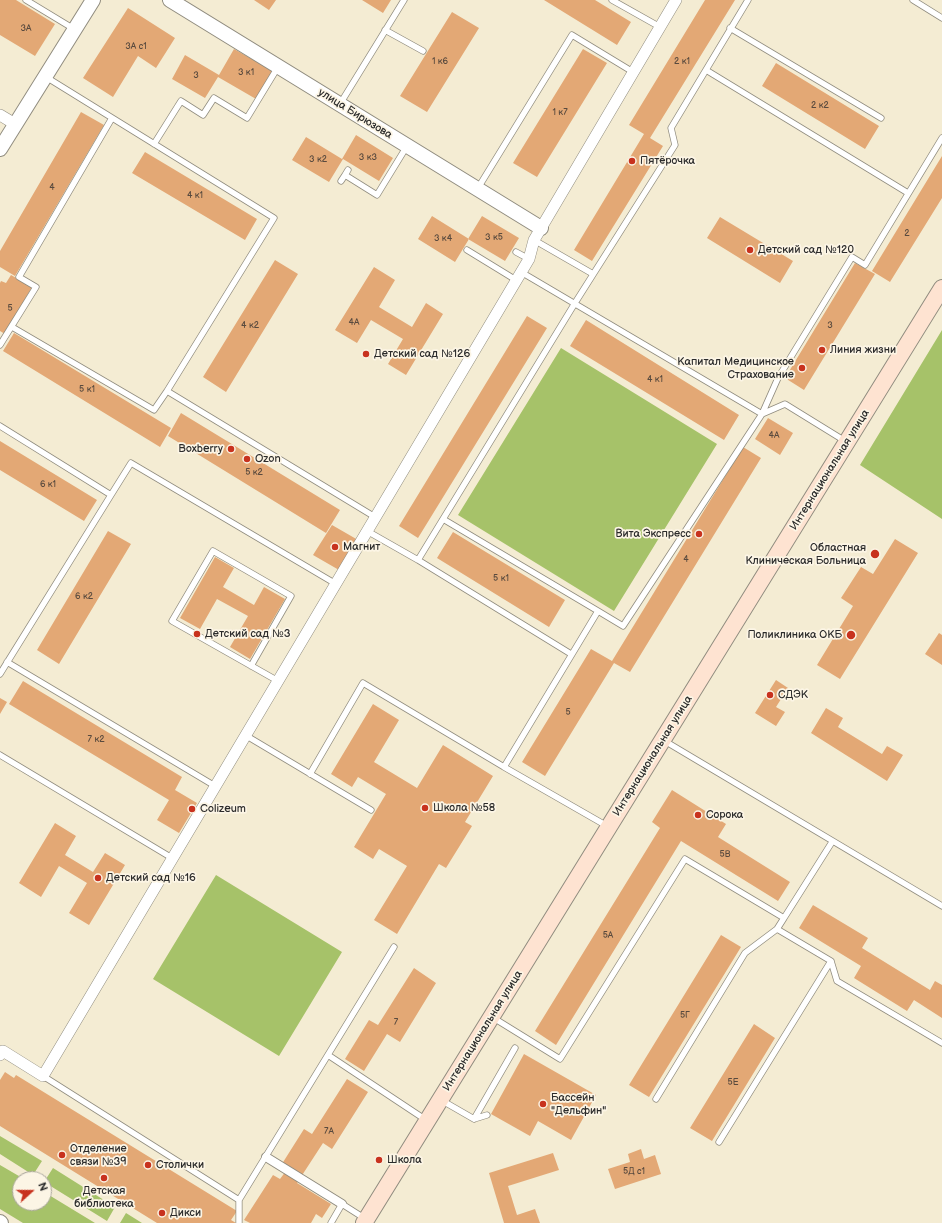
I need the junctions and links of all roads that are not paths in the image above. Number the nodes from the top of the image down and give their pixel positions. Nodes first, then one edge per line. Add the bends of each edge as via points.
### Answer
1 (26, 0) edge
2 (93, 0) edge
3 (170, 0) edge
4 (404, 0) edge
5 (612, 0) edge
6 (676, 0) edge
7 (748, 0) edge
8 (913, 0) edge
9 (942, 18) edge
10 (660, 27) junction
11 (730, 28) junction
12 (75, 30) junction
13 (386, 30) junction
14 (423, 51) dead end
15 (278, 67) junction
16 (706, 70) junction
17 (633, 72) junction
18 (45, 76) junction
19 (340, 104) junction
20 (0, 115) edge
21 (112, 118) junction
22 (881, 118) dead end
23 (15, 124) junction
24 (942, 138) edge
25 (154, 144) junction
26 (407, 146) junction
27 (0, 149) edge
28 (341, 181) dead end
29 (478, 189) junction
30 (908, 193) junction
31 (538, 234) junction
32 (467, 250) dead end
33 (516, 252) dead end
34 (529, 260) junction
35 (593, 274) junction
36 (519, 276) junction
37 (942, 288) edge
38 (574, 303) junction
39 (12, 327) junction
40 (0, 345) edge
41 (167, 391) junction
42 (762, 414) junction
43 (0, 426) edge
44 (847, 442) junction
45 (111, 495) junction
46 (375, 517) junction
47 (442, 519) junction
48 (367, 531) junction
49 (418, 560) junction
50 (336, 584) junction
51 (598, 611) junction
52 (571, 654) junction
53 (7, 662) junction
54 (251, 666) junction
55 (0, 674) edge
56 (278, 681) junction
57 (245, 735) junction
58 (662, 740) junction
59 (0, 755) edge
60 (504, 767) junction
61 (310, 774) junction
62 (215, 786) junction
63 (371, 810) dead end
64 (609, 827) junction
65 (832, 842) junction
66 (172, 858) junction
67 (942, 906) edge
68 (784, 918) junction
69 (777, 929) junction
70 (394, 947) dead end
71 (831, 961) junction
72 (492, 1016) junction
73 (942, 1043) edge
74 (515, 1048) dead end
75 (0, 1055) edge
76 (328, 1056) junction
77 (43, 1076) junction
78 (656, 1099) dead end
79 (440, 1100) junction
80 (486, 1115) dead end
81 (474, 1119) junction
82 (427, 1121) junction
83 (719, 1142) dead end
84 (266, 1157) junction
85 (239, 1200) junction
86 (342, 1204) junction
87 (365, 1221) edge
88 (239, 1223) edge
89 (331, 1223) edge

1 - 12 lane
2 - 12 street
3 - 15 street, улица Бирюзова
4 - 13 lane
5 - 10 lane
6 - 10 street
7 - 11 lane
8 - 9 lane
10 - 17 street
11 - 16 lane
11 - 22 lane
12 - 18 street
13 - 14 lane
13 - 19 lane
15 - 19 street, улица Бирюзова
15 - 25 lane via 247,118 214,98 203,115 181,101
16 - 30 lane
16 - 35 lane via 671,128 674,145
17 - 29 lane via 572,35
17 - 31 street
18 - 21 lane
18 - 23 street
19 - 26 street, улица Бирюзова
20 - 23 street
21 - 25 lane
21 - 39 lane via 19,277 36,287
23 - 27 street
24 - 30 lane
25 - 41 lane via 274,218
26 - 28 lane via 377,195 346,173
26 - 29 street, улица Бирюзова
29 - 31 street, улица Бирюзова
30 - 42 lane via 865,265 852,257 778,378
31 - 34 street
31 - 35 lane
32 - 36 lane
33 - 34 lane
34 - 36 street
35 - 38 lane
36 - 38 lane
36 - 46 street
37 - 44 main road, Интернациональная улица
38 - 42 lane
38 - 47 lane
39 - 40 lane
39 - 41 lane via 154,410
41 - 46 lane
42 - 44 lane via 785,404
42 - 51 lane via 622,626
43 - 45 lane
44 - 58 main road, Интернациональная улица
45 - 50 lane via 131,463
45 - 53 lane
46 - 48 street
47 - 49 lane
47 - 51 lane
48 - 49 lane
48 - 50 street
49 - 52 lane
50 - 56 street
51 - 52 lane
52 - 60 lane
53 - 55 lane
53 - 62 lane
54 - 54 lane via 172,621 213,551 291,596
54 - 56 lane
56 - 57 street
57 - 61 lane
57 - 62 street
58 - 64 main road, Интернациональная улица
58 - 65 lane
59 - 66 lane
60 - 61 lane via 363,683
60 - 64 lane
61 - 63 lane
62 - 66 street
64 - 72 main road, Интернациональная улица
65 - 67 lane
65 - 68 lane
66 - 77 street
68 - 69 lane
68 - 72 lane via 685,859 560,1059
69 - 71 lane
69 - 78 lane via 746,953
70 - 76 lane
71 - 73 lane via 837,981
71 - 83 lane
72 - 79 main road, Интернациональная улица
74 - 81 lane
75 - 77 street via 3,1051
76 - 82 lane
76 - 84 lane
77 - 85 lane
79 - 81 lane
79 - 82 main road, Интернациональная улица
80 - 81 lane
82 - 87 main road, Интернациональная улица
84 - 85 lane
84 - 86 street
85 - 88 lane
86 - 87 lane
86 - 89 lane

